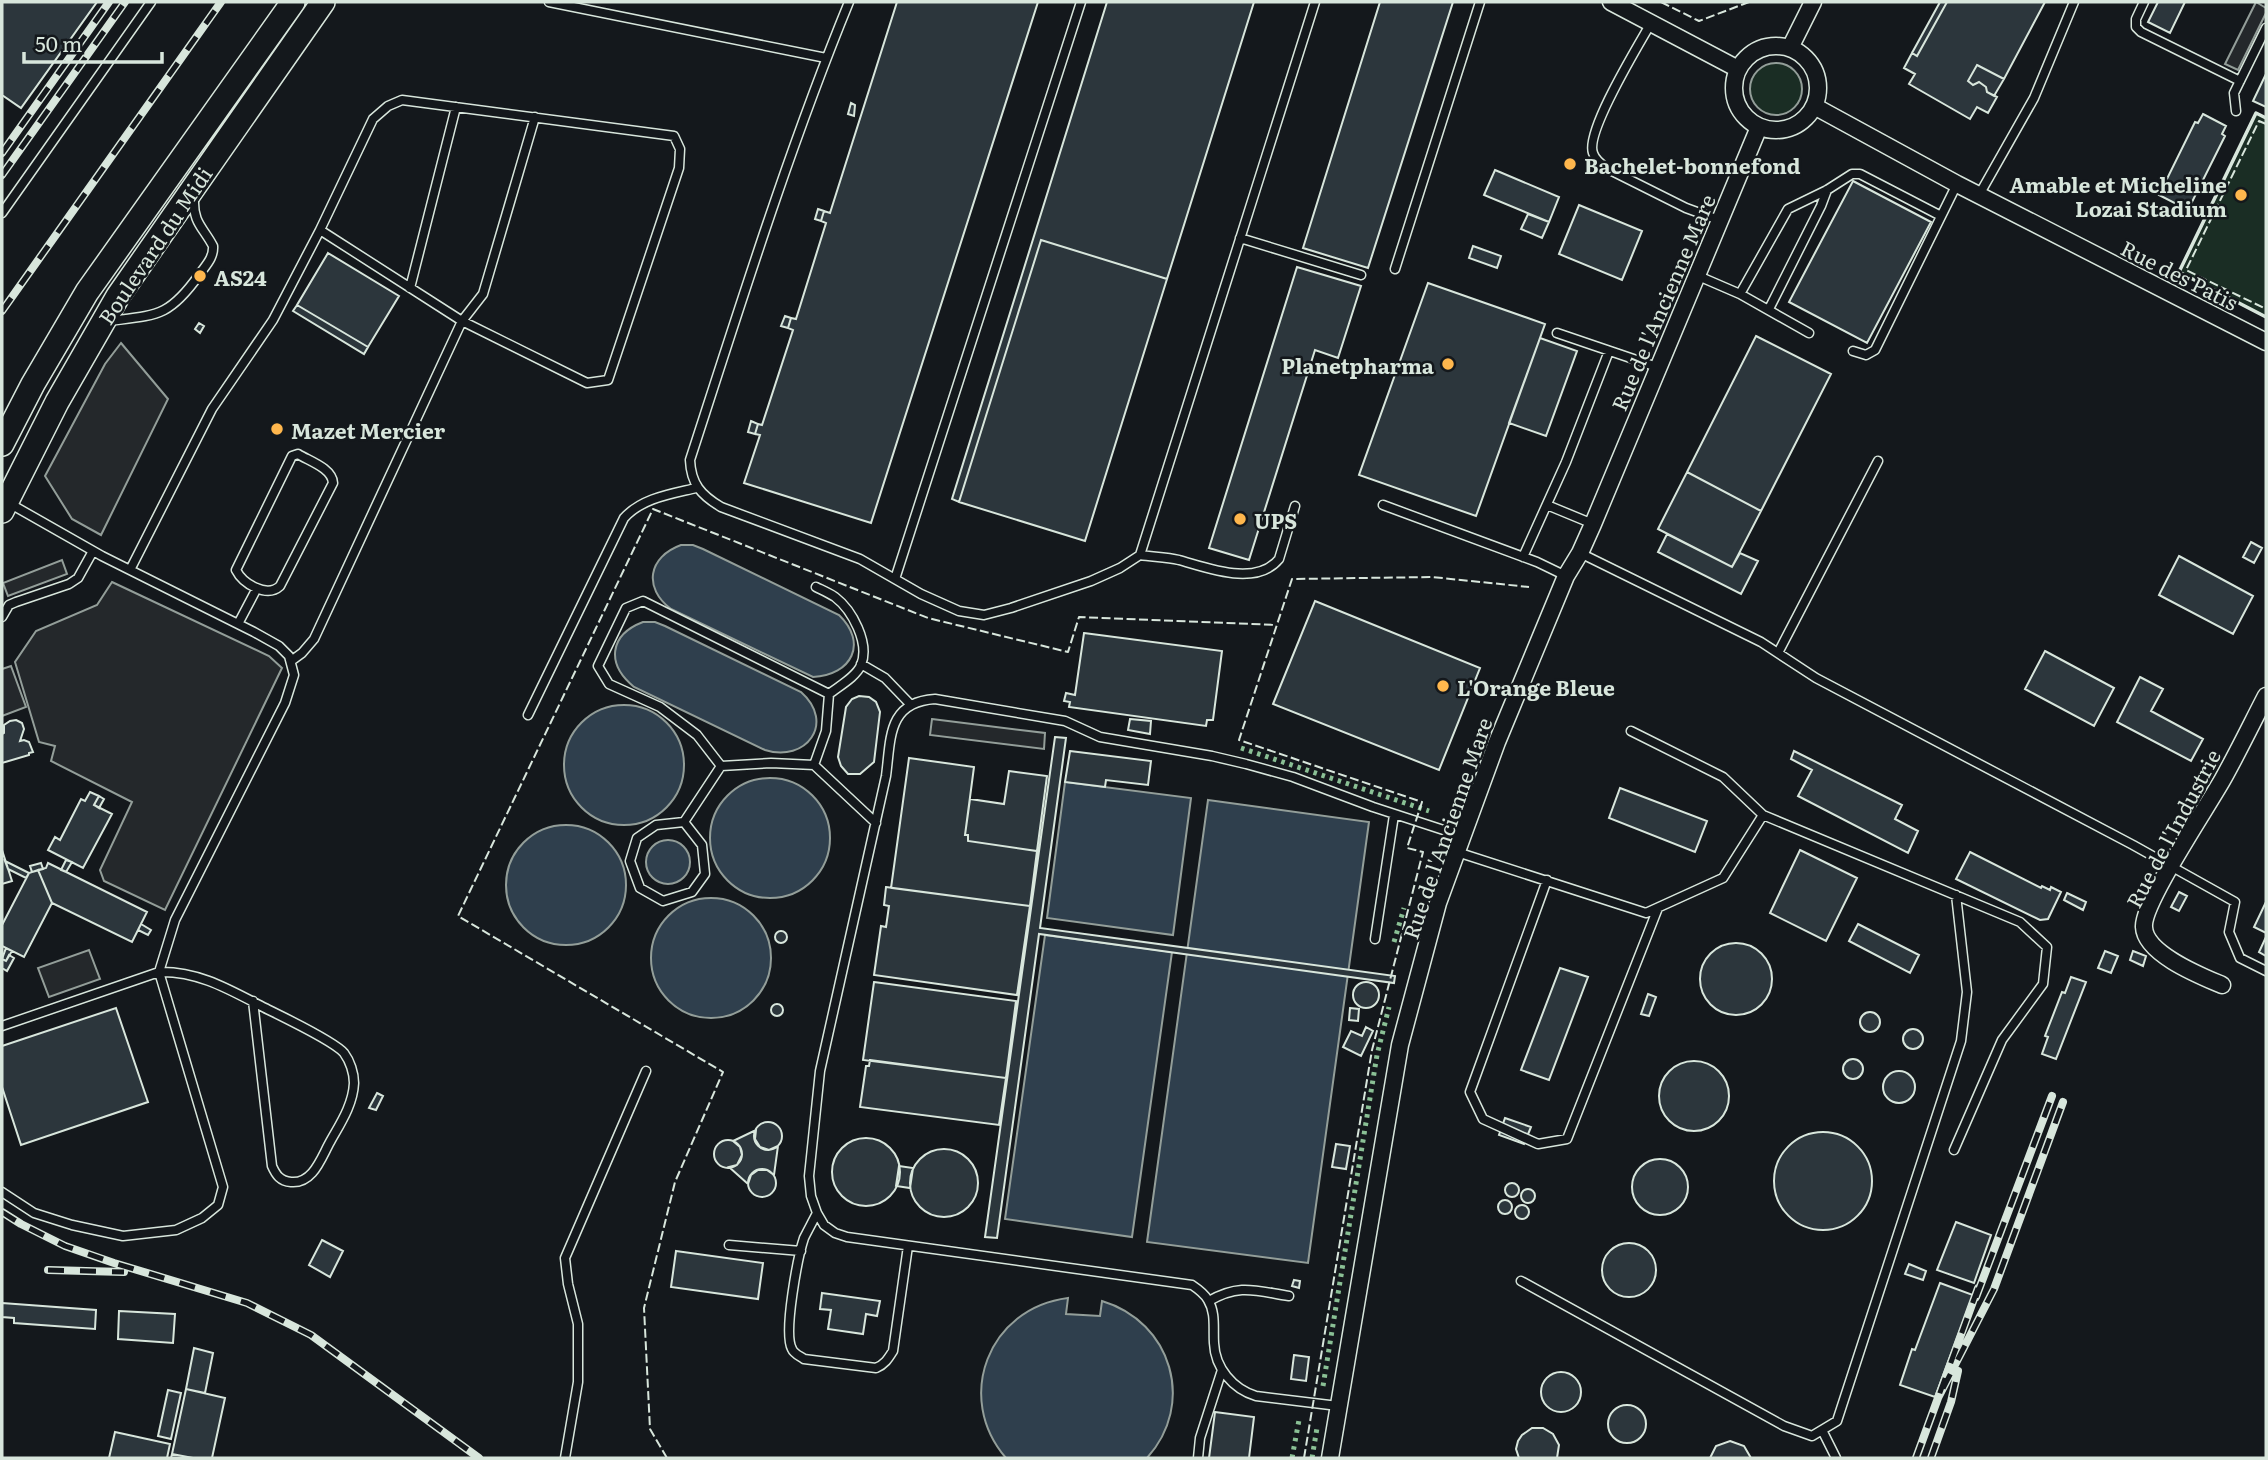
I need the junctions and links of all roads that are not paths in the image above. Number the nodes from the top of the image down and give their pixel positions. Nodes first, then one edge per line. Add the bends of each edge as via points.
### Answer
1 (152, 2) edge
2 (293, 2) edge
3 (323, 2) edge
4 (549, 2) edge
5 (849, 2) edge
6 (1082, 2) edge
7 (1315, 2) edge
8 (1480, 2) edge
9 (1611, 2) edge
10 (1813, 2) edge
11 (2074, 2) edge
12 (2144, 2) edge
13 (1651, 23) junction
14 (2266, 28) edge
15 (1790, 48) junction
16 (826, 58) junction
17 (1738, 69) junction
18 (2240, 81) junction
19 (1814, 106) junction
20 (456, 107) junction
21 (2236, 111) dead end
22 (535, 117) junction
23 (1759, 127) junction
24 (194, 184) junction
25 (1957, 184) junction
26 (1827, 190) junction
27 (1979, 195) junction
28 (2, 213) edge
29 (1941, 216) junction
30 (1719, 220) junction
31 (320, 230) junction
32 (1240, 238) junction
33 (1395, 269) dead end
34 (1361, 275) dead end
35 (1696, 275) junction
36 (410, 288) junction
37 (1740, 294) junction
38 (1769, 309) junction
39 (76, 310) junction
40 (102, 321) junction
41 (462, 321) junction
42 (1557, 333) dead end
43 (1809, 333) dead end
44 (2266, 342) edge
45 (1609, 351) junction
46 (1853, 351) dead end
47 (1657, 368) junction
48 (2, 443) edge
49 (1878, 461) dead end
50 (2, 476) edge
51 (696, 488) junction
52 (3, 504) edge
53 (1383, 505) dead end
54 (1547, 505) junction
55 (1295, 506) dead end
56 (1592, 524) junction
57 (93, 551) junction
58 (1580, 553) junction
59 (1140, 555) junction
60 (1523, 557) junction
61 (130, 570) junction
62 (1566, 576) junction
63 (895, 579) junction
64 (816, 587) dead end
65 (257, 588) junction
66 (2, 617) edge
67 (238, 624) junction
68 (1779, 653) junction
69 (291, 661) junction
70 (861, 664) junction
71 (829, 694) junction
72 (2266, 696) edge
73 (910, 704) junction
74 (528, 715) dead end
75 (1631, 731) dead end
76 (814, 765) junction
77 (721, 766) junction
78 (1394, 815) junction
79 (1763, 815) junction
80 (684, 822) junction
81 (876, 823) junction
82 (1460, 844) junction
83 (2171, 867) junction
84 (1547, 880) junction
85 (1956, 895) junction
86 (1658, 908) junction
87 (1375, 939) dead end
88 (2266, 971) edge
89 (159, 972) junction
90 (2222, 985) dead end
91 (253, 1001) junction
92 (2, 1026) edge
93 (646, 1071) dead end
94 (1954, 1150) dead end
95 (2, 1192) edge
96 (817, 1213) junction
97 (729, 1245) dead end
98 (908, 1246) junction
99 (801, 1251) junction
100 (1521, 1281) dead end
101 (1289, 1296) dead end
102 (1209, 1301) junction
103 (1222, 1370) junction
104 (1338, 1406) junction
105 (1822, 1430) junction
106 (565, 1458) edge
107 (1198, 1458) edge
108 (1330, 1458) edge
109 (1836, 1458) edge

1 - 28 lane
2 - 39 main road, Boulevard du Midi
3 - 24 main road, Boulevard du Midi
4 - 16 lane
5 - 16 lane
6 - 63 lane
7 - 32 lane
8 - 33 lane
9 - 13 street
10 - 15 street
11 - 27 lane via 2034,98
12 - 18 lane via 2136,19 2141,32
13 - 17 street
13 - 30 lane via 1598,122 1592,152 1608,169
14 - 18 lane
15 - 17 street via 1766,47 1745,59
15 - 19 street via 1815,72 1818,95
16 - 51 lane via 690,460
17 - 23 street via 1733,88 1738,107
18 - 21 lane via 2234,93
19 - 23 street via 1791,128
19 - 25 street, Rue des Patis
20 - 22 lane
20 - 31 lane via 402,100 373,119
20 - 36 lane
22 - 41 lane via 483,294
22 - 41 lane via 674,136 680,149 679,168 608,380 587,383
23 - 30 street, Rue de l'Ancienne Mare
24 - 40 main road, Boulevard du Midi
24 - 40 lane via 194,215 213,246 211,258 187,292 167,310
25 - 27 street, Rue des Patis
25 - 29 lane
26 - 29 lane via 1860,174
26 - 37 lane via 1783,214
26 - 38 lane
27 - 44 street, Rue des Patis
29 - 46 lane via 1875,350 1866,355
30 - 35 street, Rue de l'Ancienne Mare
31 - 36 lane
31 - 61 lane via 272,320 212,409
32 - 34 lane
32 - 59 lane
35 - 37 lane
35 - 47 street, Rue de l'Ancienne Mare
36 - 41 lane
37 - 38 lane
38 - 43 lane
39 - 48 main road, Boulevard du Midi
39 - 50 main road, Boulevard du Midi via 61,360
40 - 52 main road, Boulevard du Midi
41 - 69 lane via 314,639
42 - 45 lane
45 - 47 lane
45 - 54 lane
47 - 56 street, Rue de l'Ancienne Mare
49 - 68 lane
51 - 63 lane via 721,507 860,559
51 - 74 lane via 662,496 631,510 625,518
52 - 57 lane
53 - 60 lane
54 - 56 lane
54 - 60 lane
55 - 59 lane via 1279,559 1265,570 1226,573
56 - 58 street, Rue de l'Ancienne Mare
57 - 61 lane
57 - 66 lane via 78,578 16,601
58 - 62 street, Rue de l'Ancienne Mare
58 - 68 lane
59 - 63 lane via 1091,581 984,615 959,611
60 - 62 lane
61 - 67 lane
62 - 82 street, Rue de l'Ancienne Mare
64 - 70 lane via 836,597 857,623 863,643
65 - 65 lane via 236,570 292,456 298,454 329,472 333,483 279,586 268,592
65 - 67 lane
67 - 69 lane via 279,646
68 - 83 lane via 1816,678
69 - 89 lane via 294,675 285,704 175,920
70 - 71 lane via 848,681
70 - 73 lane via 885,678
71 - 76 lane via 826,732
71 - 77 lane via 643,601 626,608 598,666 609,684 660,707 697,735
72 - 83 street, Rue de l'Industrie
73 - 78 lane via 935,699 1065,721 1101,737 1212,756 1293,777
73 - 81 lane via 893,727
75 - 79 lane via 1723,777
76 - 77 lane
76 - 81 lane
77 - 80 lane
78 - 82 lane
78 - 87 lane
79 - 85 lane
79 - 86 lane via 1723,878
80 - 80 lane via 656,825 637,838 630,861 640,888 663,901 692,892 705,874 702,845
81 - 96 lane via 820,1071 809,1176
82 - 84 lane
82 - 104 street, Rue de l'Ancienne Mare via 1438,903 1400,1045
83 - 88 lane via 2235,902 2229,932 2240,958
83 - 90 street, Rue de l'Industrie via 2143,928 2163,954
84 - 86 lane via 1647,913
84 - 86 lane via 1470,1092 1483,1119 1538,1144 1567,1139
85 - 94 lane via 2020,922 2047,947 2043,984 2002,1040
85 - 105 lane via 1967,992 1961,1041 1837,1421
89 - 91 lane via 196,975
89 - 92 lane
89 - 95 lane via 223,1187 218,1205 176,1230 123,1236 34,1213
91 - 91 lane via 269,1154 277,1177 295,1183 315,1170 345,1114 354,1080 351,1065 338,1047
93 - 106 lane via 565,1258 578,1324 578,1382
96 - 98 lane via 835,1233
96 - 99 lane
97 - 99 lane
98 - 99 lane via 893,1351 876,1368 804,1359 792,1349 788,1325
98 - 102 lane via 1192,1285
100 - 105 lane via 1784,1426 1812,1436
101 - 102 lane via 1235,1290
102 - 103 lane via 1214,1315 1213,1346
103 - 104 lane via 1245,1392
103 - 107 lane via 1200,1437
104 - 108 street, Rue de l'Ancienne Mare
105 - 109 lane

